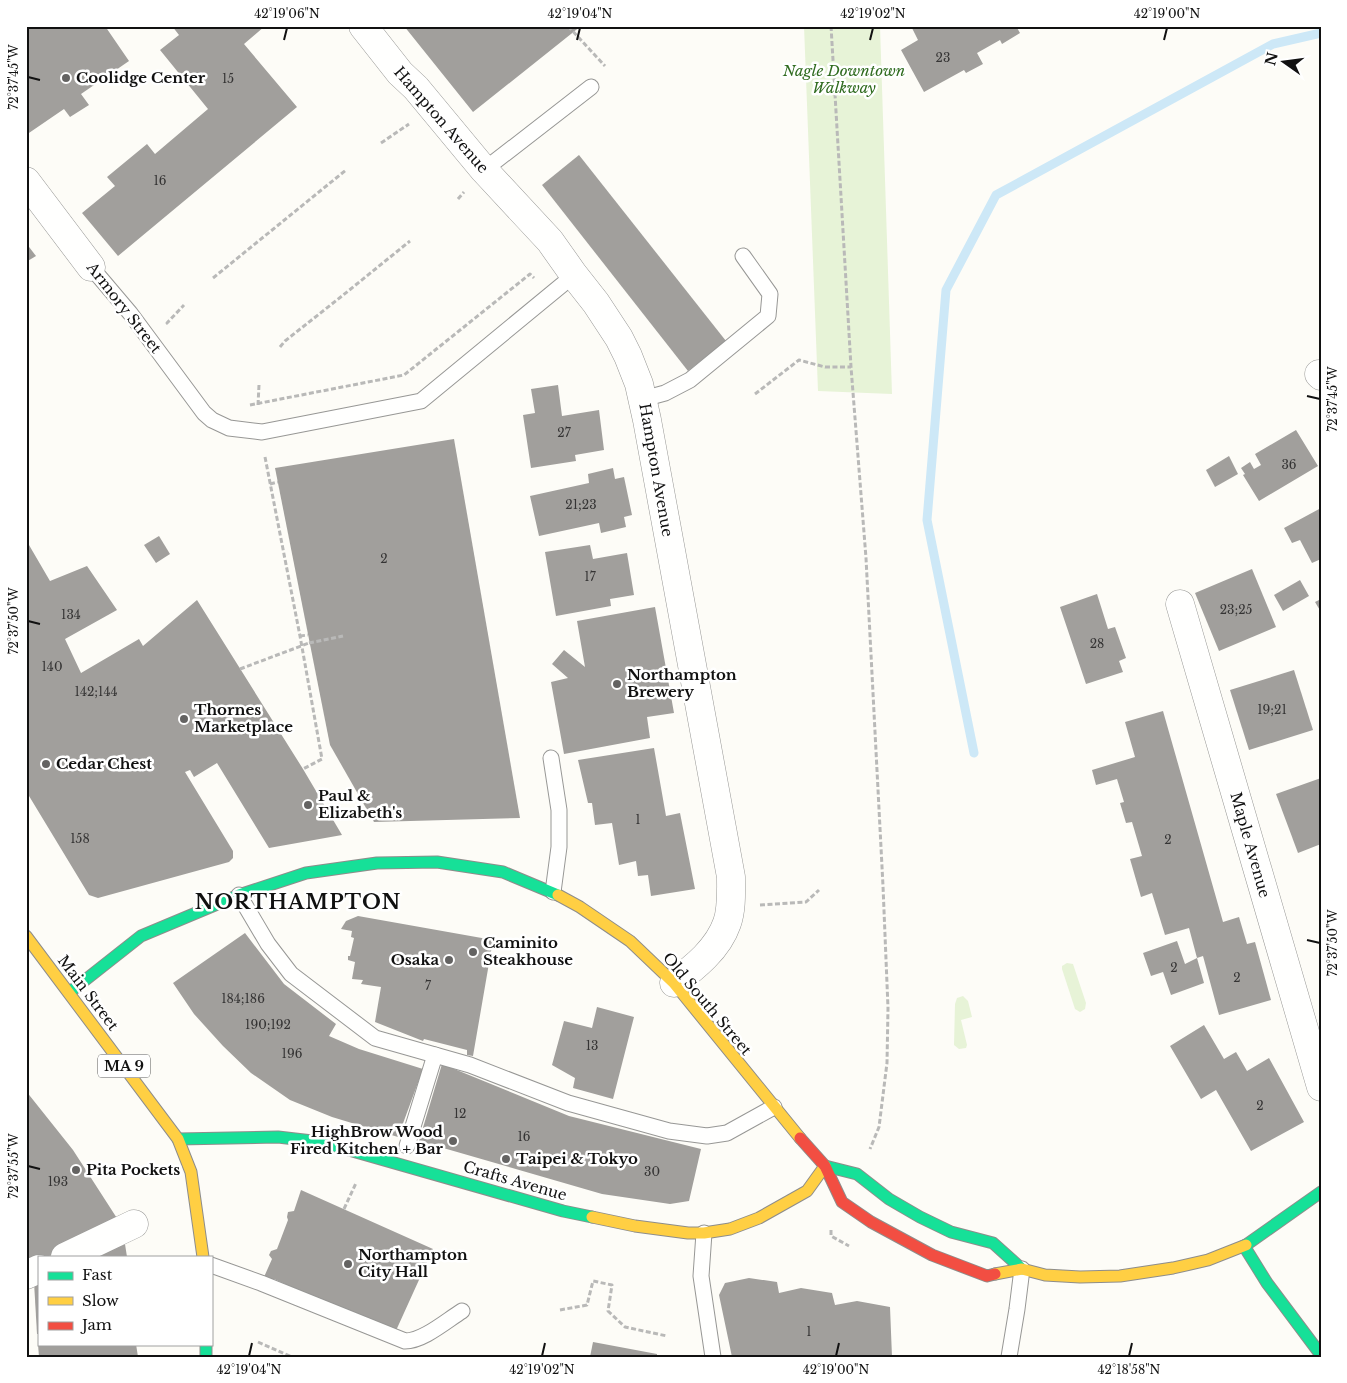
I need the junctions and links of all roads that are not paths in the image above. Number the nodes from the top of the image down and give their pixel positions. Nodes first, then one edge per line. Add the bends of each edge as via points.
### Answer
1 (363, 26) edge
2 (590, 87) dead end
3 (484, 170) junction
4 (26, 181) edge
5 (743, 256) dead end
6 (91, 267) joint
7 (574, 275) junction
8 (643, 399) junction
9 (1180, 604) dead end
10 (551, 758) dead end
11 (553, 892) junction
12 (239, 895) junction
13 (26, 936) edge
14 (674, 983) junction
15 (70, 992) junction
16 (435, 1055) junction
17 (1321, 1087) edge
18 (774, 1107) junction
19 (178, 1139) junction
20 (407, 1146) dead end
21 (825, 1166) junction
22 (1321, 1192) edge
23 (134, 1224) dead end
24 (704, 1233) junction
25 (1244, 1246) junction
26 (67, 1256) edge
27 (203, 1256) edge
28 (212, 1265) edge
29 (38, 1269) edge
30 (1022, 1269) junction
31 (26, 1275) edge
32 (462, 1311) dead end
33 (1321, 1355) edge
34 (713, 1357) edge
35 (1008, 1357) edge

1 - 3 street, Hampton Avenue
2 - 3 lane
3 - 7 street, Hampton Avenue via 550,241
4 - 6 street, Armory Street
5 - 8 lane via 770,294 768,316 690,380 665,393
6 - 7 lane, Armory Street via 130,313 204,413 229,428 251,432 271,431 421,401
7 - 8 street, Hampton Avenue via 619,338
8 - 14 street, Hampton Avenue via 731,877 728,922 712,949
9 - 17 street, Maple Avenue
10 - 11 lane via 559,810 559,847
11 - 12 main road, Old South Street via 502,872 437,862 377,863 306,873
11 - 14 main road, Old South Street via 630,942
12 - 15 main road, Old South Street via 141,936
12 - 16 lane via 268,944 291,974 376,1038
13 - 15 main road, Main Street / MA 9
14 - 18 main road, Old South Street
15 - 19 main road, Main Street / MA 9
16 - 18 lane via 568,1103 669,1131 707,1136 727,1133
16 - 20 lane
18 - 21 main road, Old South Street
19 - 24 main road, Crafts Avenue via 278,1137 321,1142 563,1211 635,1226
19 - 27 main road, Main Street / MA 9 via 191,1172
21 - 24 main road, Crafts Avenue via 807,1191 759,1218
21 - 30 main road, Old South Street via 857,1174 889,1199 951,1232 993,1243
21 - 30 main road, Old South Street via 842,1202 898,1238 987,1276
22 - 25 main road, Old South Street
23 - 26 street
24 - 34 lane via 700,1276
25 - 30 main road, Old South Street via 1208,1260 1120,1276 1045,1275
25 - 33 main road
28 - 32 lane via 405,1341 420,1337
29 - 31 street
30 - 35 lane

